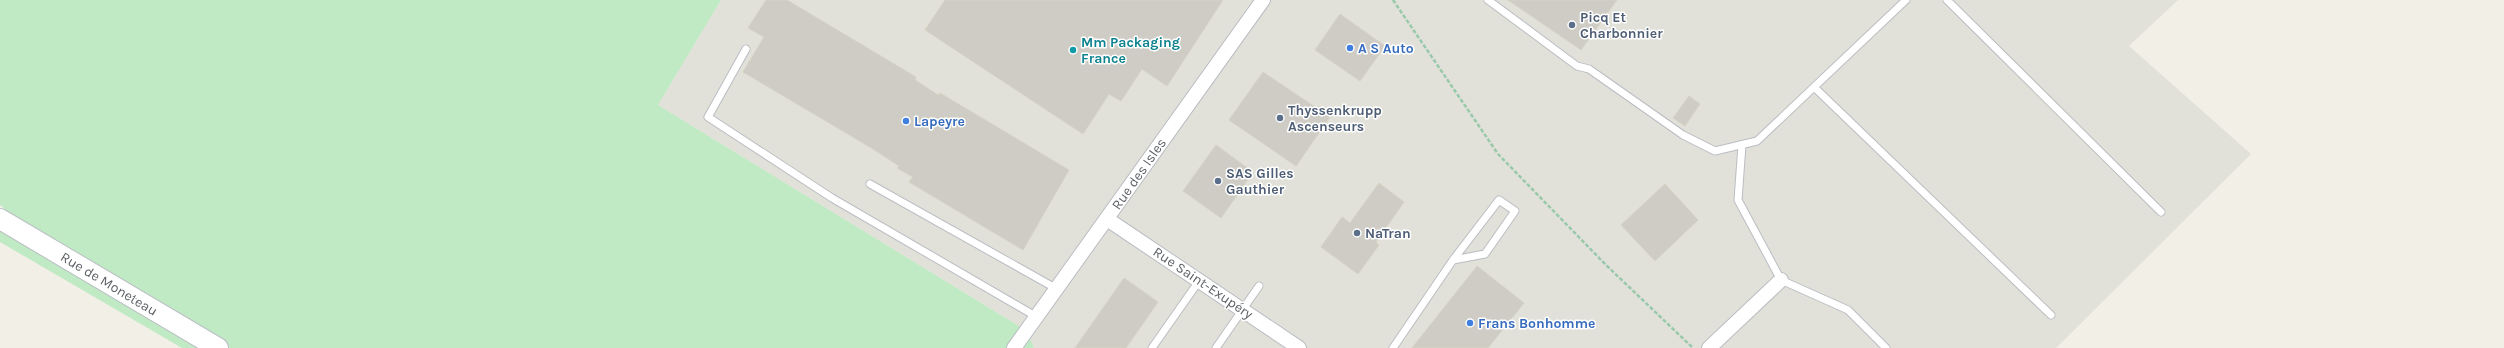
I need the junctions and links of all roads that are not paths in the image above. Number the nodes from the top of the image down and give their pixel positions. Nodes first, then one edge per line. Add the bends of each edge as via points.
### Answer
1 (1263, 0) edge
2 (1488, 0) edge
3 (1906, 0) edge
4 (1947, 0) edge
5 (746, 49) dead end
6 (1814, 87) junction
7 (1742, 145) junction
8 (870, 184) dead end
9 (2161, 212) dead end
10 (0, 219) edge
11 (1107, 219) junction
12 (1453, 260) junction
13 (1781, 280) junction
14 (1199, 281) junction
15 (1260, 286) dead end
16 (1057, 289) junction
17 (1243, 310) junction
18 (2051, 315) dead end
19 (1037, 317) junction
20 (218, 348) edge
21 (1014, 348) edge
22 (1152, 348) edge
23 (1216, 348) edge
24 (1299, 348) edge
25 (1393, 348) edge
26 (1709, 348) edge
27 (1886, 348) edge

1 - 11 street, Rue des Isles
2 - 7 lane via 1577,66 1589,69 1683,135 1715,152
3 - 6 lane
4 - 9 lane
5 - 19 lane via 708,117 832,198
6 - 7 lane via 1757,141
6 - 18 lane
7 - 13 lane via 1738,200
8 - 16 lane
10 - 20 main road, Rue de Moneteau
11 - 14 street, Rue Saint-Exupéry
11 - 16 street, Rue des Isles
12 - 12 lane via 1485,254 1515,211 1498,200
12 - 25 lane
13 - 26 street
13 - 27 lane via 1848,310
14 - 17 street, Rue Saint-Exupéry
14 - 22 lane
15 - 17 lane
16 - 19 street, Rue des Isles
17 - 23 lane
17 - 24 street, Rue Saint-Exupéry
19 - 21 street, Rue des Isles

